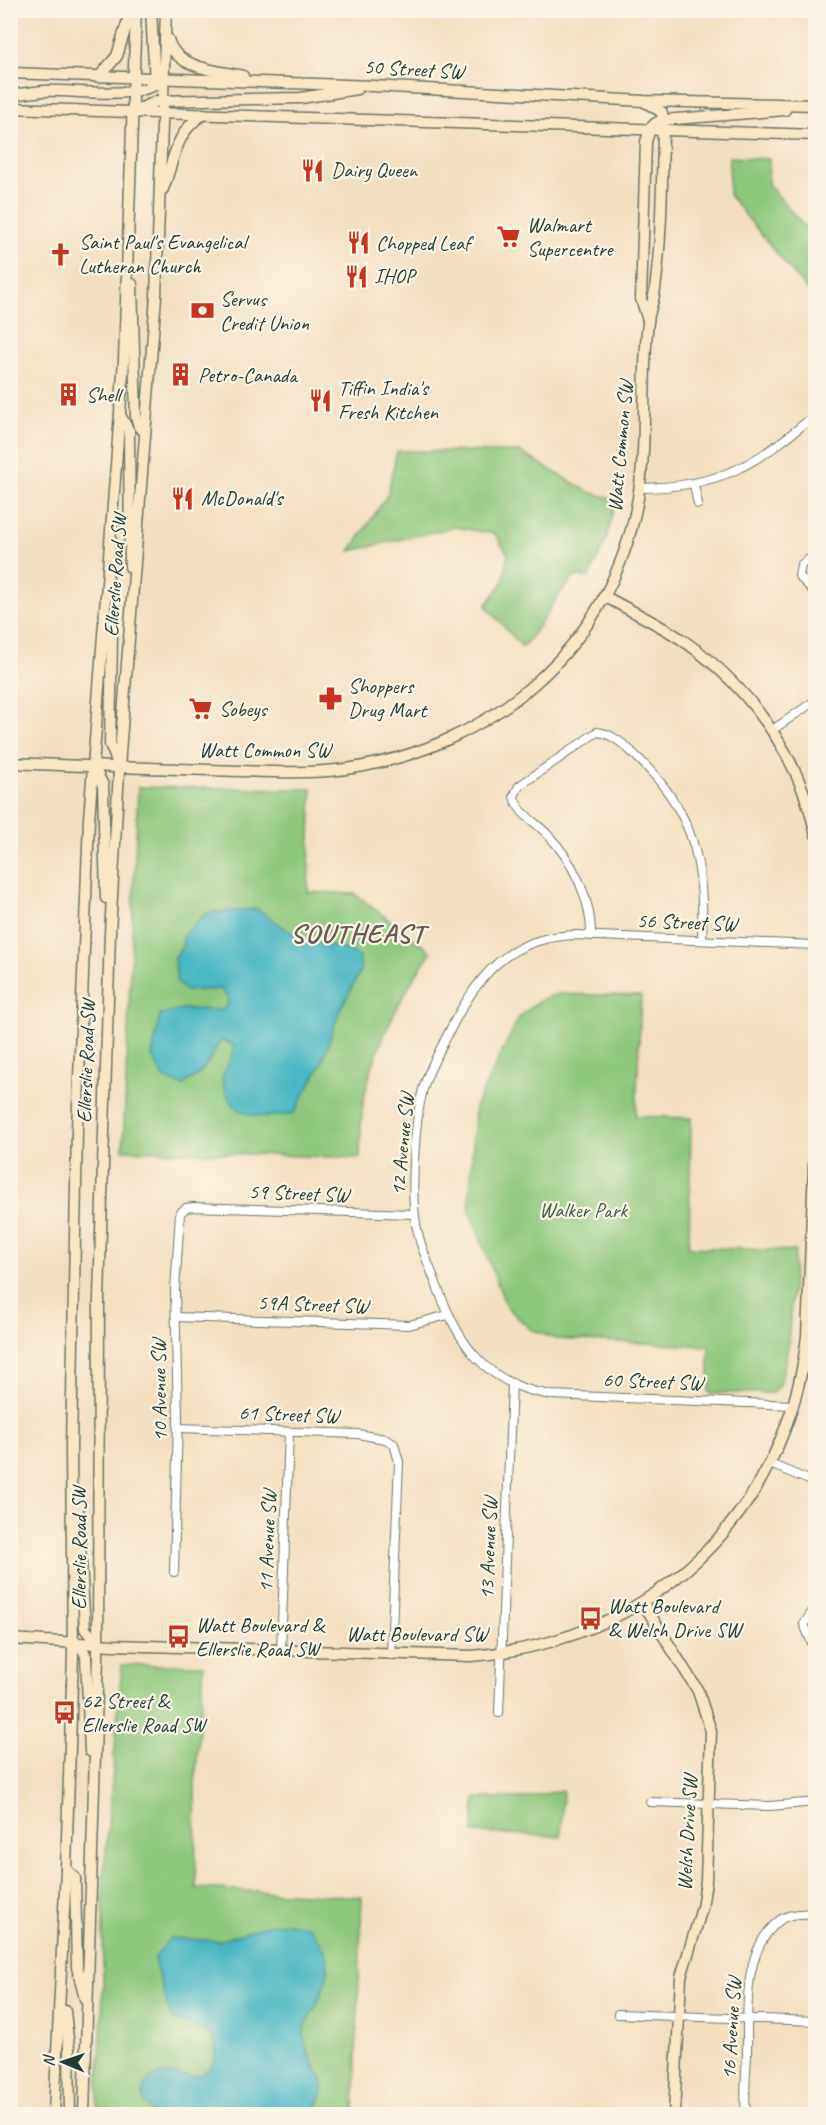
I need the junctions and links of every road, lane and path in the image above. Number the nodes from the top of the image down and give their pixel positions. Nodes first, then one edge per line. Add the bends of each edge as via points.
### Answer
1 (131, 10) edge
2 (136, 10) edge
3 (151, 10) edge
4 (166, 10) edge
5 (166, 28) junction
6 (10, 73) edge
7 (99, 76) junction
8 (134, 78) junction
9 (158, 81) junction
10 (276, 82) junction
11 (373, 86) junction
12 (133, 92) junction
13 (10, 95) edge
14 (160, 100) junction
15 (643, 101) junction
16 (816, 106) edge
17 (10, 108) edge
18 (133, 112) junction
19 (163, 112) junction
20 (204, 114) junction
21 (663, 125) junction
22 (649, 130) junction
23 (816, 135) edge
24 (159, 201) junction
25 (127, 254) junction
26 (648, 320) junction
27 (816, 414) edge
28 (120, 415) junction
29 (145, 432) junction
30 (694, 485) junction
31 (640, 488) junction
32 (698, 504) dead end
33 (816, 554) edge
34 (816, 594) edge
35 (107, 595) junction
36 (604, 596) junction
37 (133, 598) junction
38 (816, 700) edge
39 (771, 731) junction
40 (10, 763) edge
41 (93, 766) junction
42 (119, 767) junction
43 (816, 835) edge
44 (110, 933) junction
45 (558, 936) joint
46 (591, 936) junction
47 (702, 940) junction
48 (816, 945) edge
49 (816, 1119) edge
50 (815, 1162) edge
51 (814, 1177) edge
52 (182, 1210) joint
53 (414, 1214) junction
54 (448, 1315) junction
55 (176, 1317) junction
56 (512, 1383) junction
57 (794, 1405) junction
58 (178, 1428) junction
59 (289, 1432) junction
60 (71, 1449) junction
61 (770, 1464) junction
62 (816, 1483) edge
63 (174, 1572) dead end
64 (643, 1603) junction
65 (816, 1606) edge
66 (10, 1639) edge
67 (72, 1641) junction
68 (98, 1644) junction
69 (281, 1651) junction
70 (816, 1653) edge
71 (502, 1654) junction
72 (391, 1655) junction
73 (500, 1713) dead end
74 (94, 1781) junction
75 (650, 1802) dead end
76 (816, 1802) edge
77 (710, 1804) junction
78 (66, 1869) junction
79 (91, 1870) junction
80 (816, 1913) edge
81 (61, 1978) junction
82 (89, 2011) junction
83 (618, 2014) dead end
84 (678, 2016) junction
85 (748, 2019) junction
86 (816, 2021) edge
87 (54, 2115) edge
88 (70, 2115) edge
89 (84, 2115) edge
90 (674, 2115) edge
91 (746, 2115) edge

1 - 7 main road via 117,56
2 - 8 main road, Ellerslie Road SW
3 - 9 main road
4 - 5 main road
5 - 9 main road
5 - 10 main road via 169,45 181,58 204,68
6 - 7 main road, 50 Street SW
7 - 8 main road, 50 Street SW
8 - 9 main road, 50 Street SW
8 - 12 main road, Ellerslie Road SW
9 - 10 main road, 50 Street SW
9 - 12 main road
9 - 14 main road
10 - 11 main road, 50 Street SW
11 - 14 main road via 301,98
11 - 15 main road, 50 Street SW
12 - 13 main road via 44,91
12 - 18 main road, Ellerslie Road SW
14 - 18 main road
14 - 19 main road
15 - 16 main road, 50 Street SW
15 - 21 main road via 659,108
16 - 21 main road
17 - 18 main road
18 - 19 main road
18 - 25 main road, Ellerslie Road SW
19 - 20 main road
19 - 24 main road, Ellerslie Road SW
20 - 22 main road
20 - 24 main road via 182,134
21 - 22 main road
21 - 23 main road
21 - 26 main road, Watt Common SW via 656,286
22 - 26 main road, Watt Common SW via 640,299
24 - 29 main road, Ellerslie Road SW
25 - 28 main road, Ellerslie Road SW
25 - 29 main road via 134,300 136,416
26 - 31 main road, Watt Common SW
27 - 30 street via 753,463
28 - 35 main road, Ellerslie Road SW
28 - 37 main road via 129,431 128,545
29 - 37 main road, Ellerslie Road SW
30 - 31 street
30 - 32 street
31 - 36 main road, Watt Common SW via 629,535
33 - 34 street via 803,563 799,572 802,582
35 - 41 main road, Ellerslie Road SW
35 - 42 main road via 112,637 110,744
36 - 39 main road via 698,651 745,696
36 - 42 main road, Watt Common SW via 577,638 532,687 482,724 423,751 382,763 310,772
37 - 42 main road, Ellerslie Road SW
38 - 39 street
39 - 43 main road via 797,777
40 - 41 main road, Watt Common SW
41 - 42 main road, Watt Common SW
41 - 44 main road via 104,785 105,889
41 - 60 main road, Ellerslie Road SW via 77,1130
42 - 44 main road, Ellerslie Road SW
44 - 68 main road, Ellerslie Road SW via 99,1298
45 - 46 street, 56 Street SW
45 - 53 street, 12 Avenue SW via 534,942 505,957 482,977 463,1005 421,1096
46 - 47 street, 56 Street SW
46 - 47 street via 590,916 571,867 553,840 517,806 514,796 519,786 597,732 609,735 644,764 682,815 694,844 703,884
47 - 48 street, 56 Street SW
49 - 50 main road, Watt Boulevard SW
50 - 51 main road, Watt Boulevard SW
51 - 57 main road, Watt Boulevard SW via 807,1336
52 - 53 street, 59 Street SW via 194,1207
52 - 55 street, 10 Avenue SW via 178,1220
53 - 54 street, 12 Avenue SW via 422,1248
54 - 55 street, 59A Street SW via 409,1325
54 - 56 street, 12 Avenue SW via 470,1353
55 - 58 street, 10 Avenue SW
56 - 57 street, 60 Street SW via 534,1392 557,1395
56 - 71 street, 13 Avenue SW
57 - 61 main road, Watt Boulevard SW
58 - 59 street, 61 Street SW
58 - 63 street, 10 Avenue SW
59 - 69 street, 11 Avenue SW
59 - 72 street, 61 Street SW via 370,1436 390,1441 396,1447 399,1462
60 - 67 main road, Ellerslie Road SW
60 - 68 main road via 81,1519 85,1629
61 - 62 street
61 - 64 main road, Watt Boulevard SW via 726,1530 675,1580
64 - 71 main road, Watt Boulevard SW via 562,1640
64 - 77 main road, Welsh Drive SW via 704,1705 711,1731
65 - 70 street via 804,1624
66 - 67 main road, Watt Boulevard SW
67 - 68 main road, Watt Boulevard SW
67 - 74 main road via 81,1646 86,1656
67 - 78 main road, Ellerslie Road SW
68 - 69 main road, Watt Boulevard SW
68 - 74 main road, Ellerslie Road SW
69 - 72 main road, Watt Boulevard SW
71 - 72 main road, Watt Boulevard SW
71 - 73 street, 13 Avenue SW
74 - 79 main road, Ellerslie Road SW
75 - 77 street
76 - 77 street via 777,1806
77 - 84 main road, Welsh Drive SW via 705,1895 682,1966
78 - 79 main road
78 - 81 main road, Ellerslie Road SW
78 - 82 main road via 75,1878 76,1967
79 - 82 main road, Ellerslie Road SW
80 - 85 street, 16 Avenue SW via 783,1918 768,1933 756,1957
81 - 87 main road, Ellerslie Road SW
81 - 88 main road via 69,2048
82 - 89 main road, Ellerslie Road SW
83 - 84 street
84 - 85 street
84 - 90 main road, Welsh Drive SW
85 - 86 street
85 - 91 street, 16 Avenue SW

